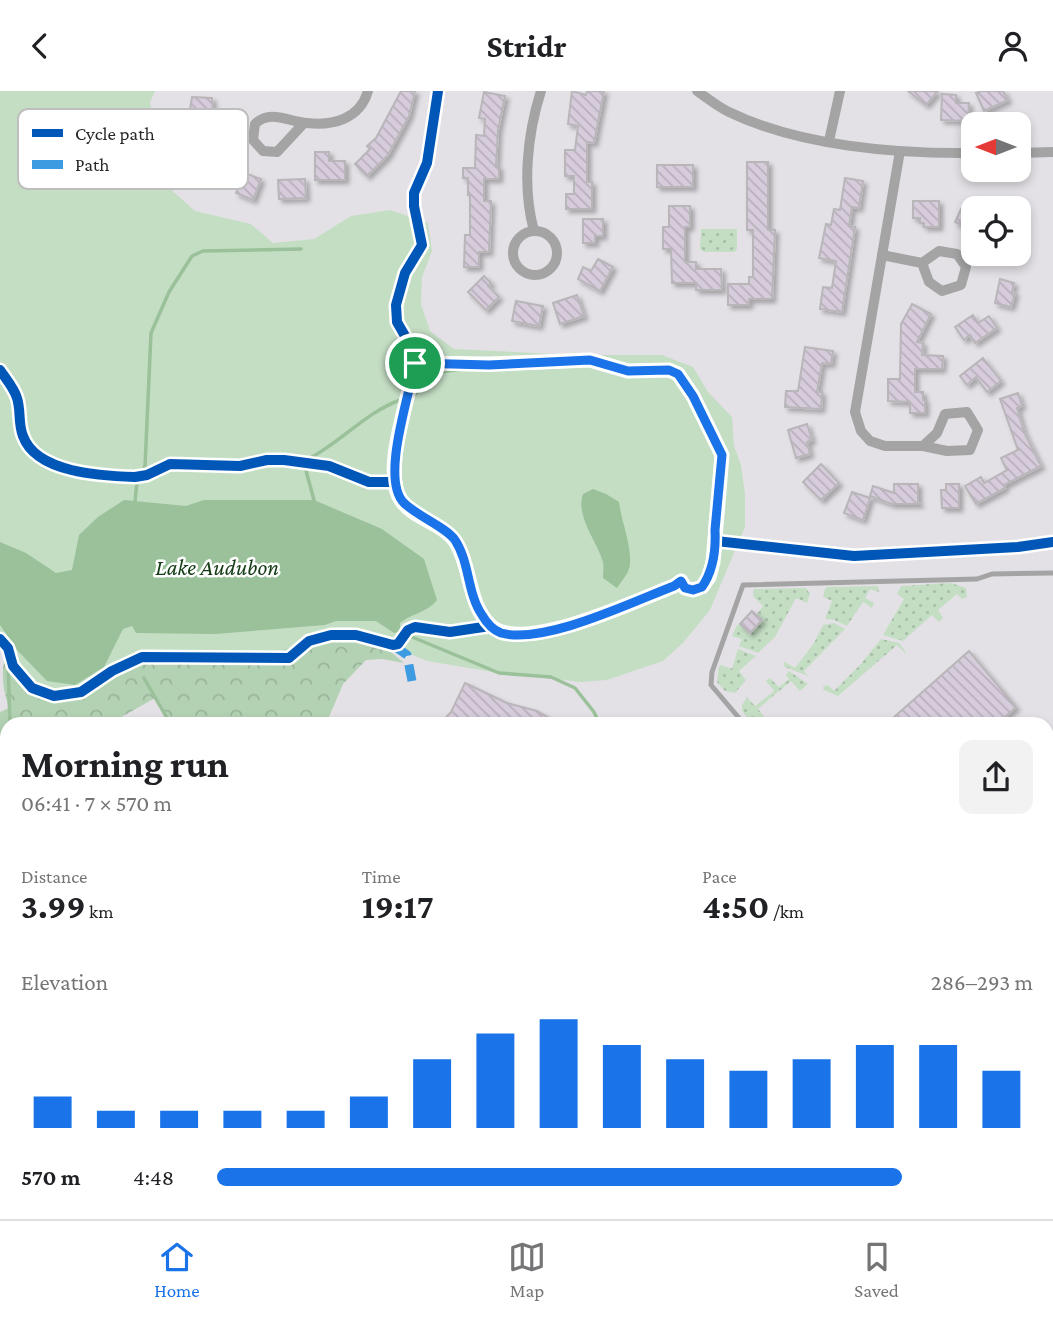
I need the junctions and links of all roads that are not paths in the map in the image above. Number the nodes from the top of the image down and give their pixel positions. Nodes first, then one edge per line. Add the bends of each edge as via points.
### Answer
1 (368, 91) edge
2 (541, 91) edge
3 (697, 91) edge
4 (840, 91) edge
5 (304, 123) junction
6 (829, 141) junction
7 (900, 151) junction
8 (1053, 152) edge
9 (961, 153) edge
10 (1031, 153) edge
11 (534, 231) junction
12 (882, 255) junction
13 (922, 263) junction
14 (923, 446) junction
15 (1053, 573) edge
16 (738, 717) edge

1 - 5 street via 361,106 346,119
2 - 11 street via 529,157 528,204
3 - 6 street via 727,111 765,126
4 - 6 street
5 - 5 street via 262,119 253,129 253,140 258,148 273,153
6 - 7 street
7 - 9 street
7 - 12 street
8 - 10 street
11 - 11 street via 517,240 513,254 524,272 538,275 551,268 557,255 549,236
12 - 13 street
12 - 14 street via 855,412 870,441 885,446
13 - 13 street via 929,282 942,291 961,285 966,267 957,254 939,251
14 - 14 street via 970,450 978,430 967,412 945,414 937,433
15 - 16 lane via 743,585 711,685

